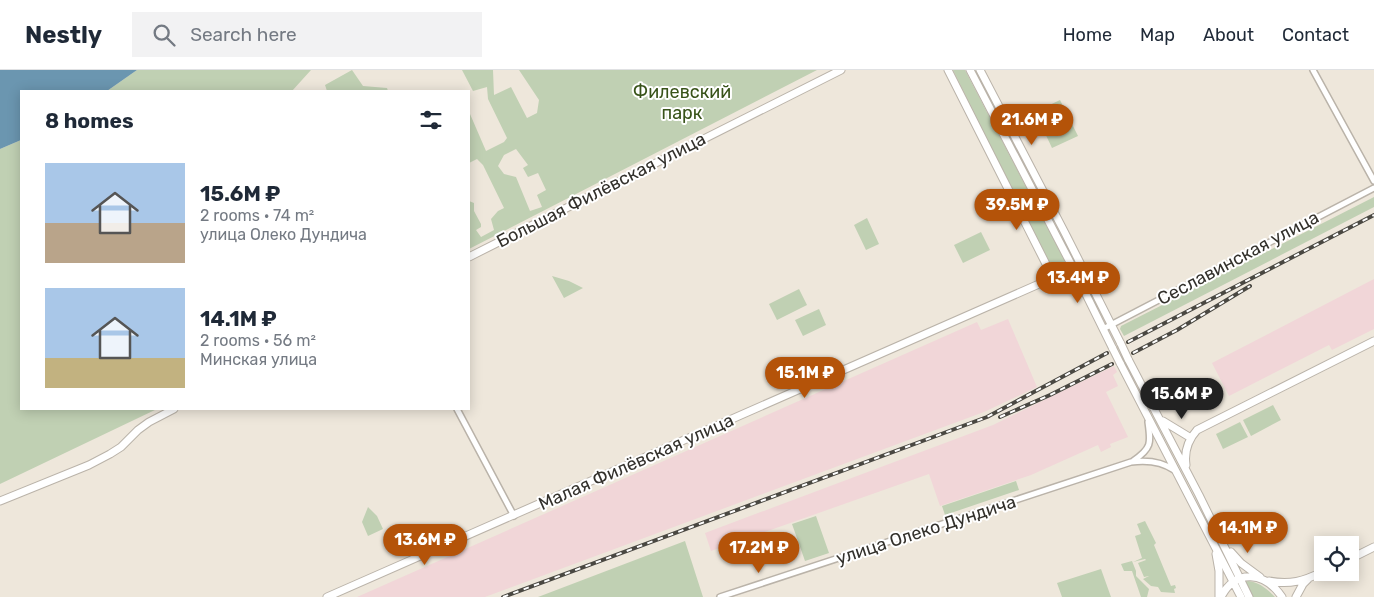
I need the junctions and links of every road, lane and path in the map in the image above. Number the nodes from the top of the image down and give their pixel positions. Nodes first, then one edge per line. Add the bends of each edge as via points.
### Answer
1 (841, 70) edge
2 (948, 70) edge
3 (970, 70) edge
4 (980, 70) edge
5 (1313, 70) edge
6 (1374, 181) edge
7 (1374, 188) edge
8 (470, 257) edge
9 (1080, 263) junction
10 (1073, 268) junction
11 (1045, 282) junction
12 (1111, 325) junction
13 (1103, 329) junction
14 (1374, 341) edge
15 (172, 410) edge
16 (458, 410) edge
17 (1148, 416) junction
18 (1161, 420) junction
19 (1191, 438) junction
20 (1131, 462) junction
21 (1176, 471) junction
22 (1187, 472) junction
23 (0, 501) edge
24 (514, 516) junction
25 (1222, 541) junction
26 (1215, 546) junction
27 (1374, 547) edge
28 (1359, 554) edge
29 (1314, 576) edge
30 (1308, 579) junction
31 (1236, 580) junction
32 (1264, 580) junction
33 (327, 597) edge
34 (721, 597) edge
35 (1220, 597) edge
36 (1241, 597) edge
37 (1249, 597) edge
38 (1282, 597) edge
39 (1296, 597) edge

1 - 8 street, Большая Филёвская улица
2 - 11 street via 1048,268
3 - 10 street
4 - 9 street
5 - 6 street
7 - 12 street, Сеславинская улица
9 - 10 street, Малая Филёвская улица
9 - 12 street
10 - 11 street, Малая Филёвская улица
10 - 13 street
11 - 24 street, Малая Филёвская улица
12 - 13 street, Сеславинская улица
12 - 18 street, bridge
13 - 17 street, bridge
14 - 19 street via 1196,430
15 - 23 street via 149,422 110,454
16 - 24 street
17 - 20 street, улица Олеко Дундича via 1150,444
17 - 21 street
18 - 19 street
18 - 22 street
19 - 22 street via 1185,458
20 - 21 street, улица Олеко Дундича via 1159,462
20 - 34 street, улица Олеко Дундича
21 - 26 street
22 - 25 street
24 - 33 street, Малая Филёвская улица
25 - 31 street
25 - 32 street via 1241,563
26 - 31 street
26 - 35 street
27 - 28 street
29 - 30 street
30 - 32 street via 1290,583
30 - 39 street
31 - 32 street via 1252,576
31 - 35 street
31 - 36 street
31 - 37 street
32 - 38 street

